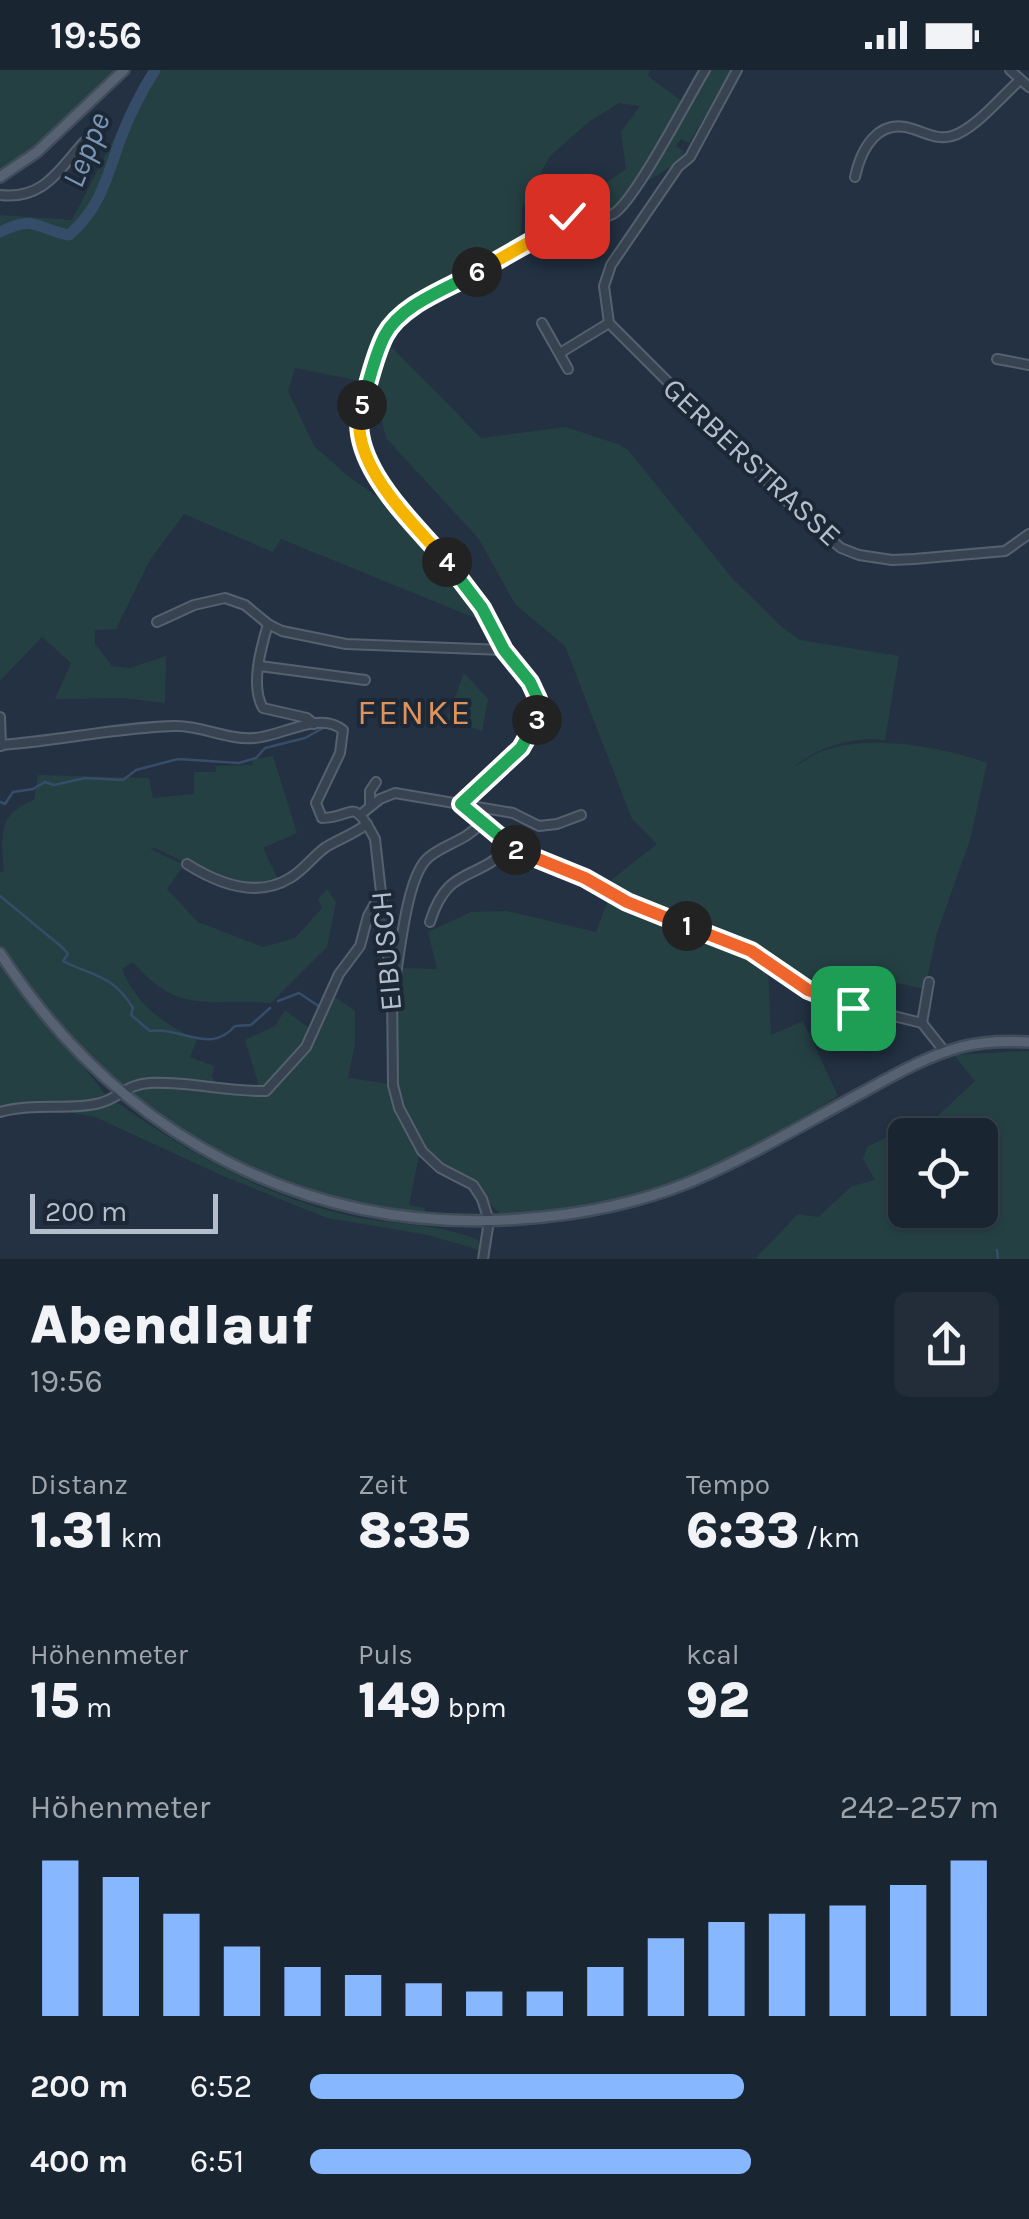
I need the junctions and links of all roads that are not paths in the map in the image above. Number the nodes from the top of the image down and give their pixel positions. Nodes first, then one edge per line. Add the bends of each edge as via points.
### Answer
1 (124, 70) edge
2 (705, 70) edge
3 (737, 70) edge
4 (1010, 70) edge
5 (1025, 81) edge
6 (84, 142) dead end
7 (0, 177) edge
8 (855, 177) dead end
9 (0, 196) edge
10 (542, 322) dead end
11 (610, 323) junction
12 (560, 354) junction
13 (997, 359) dead end
14 (1029, 364) edge
15 (568, 369) dead end
16 (1029, 534) edge
17 (157, 622) dead end
18 (268, 624) junction
19 (504, 650) junction
20 (260, 666) junction
21 (366, 680) dead end
22 (0, 717) edge
23 (314, 724) junction
24 (0, 746) edge
25 (376, 782) dead end
26 (461, 804) junction
27 (370, 806) junction
28 (360, 815) junction
29 (581, 815) dead end
30 (482, 823) junction
31 (367, 824) junction
32 (510, 846) junction
33 (187, 864) dead end
34 (381, 892) junction
35 (430, 922) dead end
36 (0, 953) edge
37 (929, 982) dead end
38 (392, 990) junction
39 (922, 1023) junction
40 (1029, 1042) edge
41 (945, 1052) junction
42 (119, 1092) junction
43 (0, 1112) edge
44 (488, 1222) junction
45 (483, 1259) edge

1 - 7 main road via 37,152
2 - 19 street via 616,212 567,216 403,314 383,340 360,413 364,448 391,498 462,579
3 - 11 street via 690,157 611,265 604,286
4 - 5 street
5 - 8 street via 952,136 904,127 878,134 860,154
6 - 9 street via 41,189
10 - 12 street
11 - 12 street
11 - 16 street, GERBERSTRASSE via 841,548 892,560 959,556 1005,551
12 - 15 street
13 - 14 street
17 - 18 street via 225,598
18 - 19 street via 346,644
18 - 20 street
19 - 26 street via 530,682 540,711 521,748
20 - 21 street
20 - 23 street via 263,708
22 - 24 street
23 - 24 street via 256,738 180,726
23 - 28 street via 336,725 344,738 316,803 318,814
25 - 27 street
26 - 27 street via 395,793
26 - 29 street via 513,813 539,826
26 - 30 street
27 - 28 street
28 - 31 street, EIBUSCH
30 - 32 street
30 - 38 street via 422,864
31 - 33 street via 272,885 241,888
31 - 34 street, EIBUSCH
32 - 35 street via 447,885
32 - 39 street via 751,951 829,1000
34 - 38 street, EIBUSCH
34 - 42 street via 306,1047 266,1091 147,1083
36 - 42 main road via 57,1030
37 - 39 street
38 - 44 street, EIBUSCH via 399,1108 422,1151 473,1185
39 - 41 street
40 - 41 main road via 984,1042
41 - 44 main road via 690,1182 632,1202
42 - 43 street via 93,1104
42 - 44 main road via 235,1167 290,1190 380,1213
44 - 45 street

